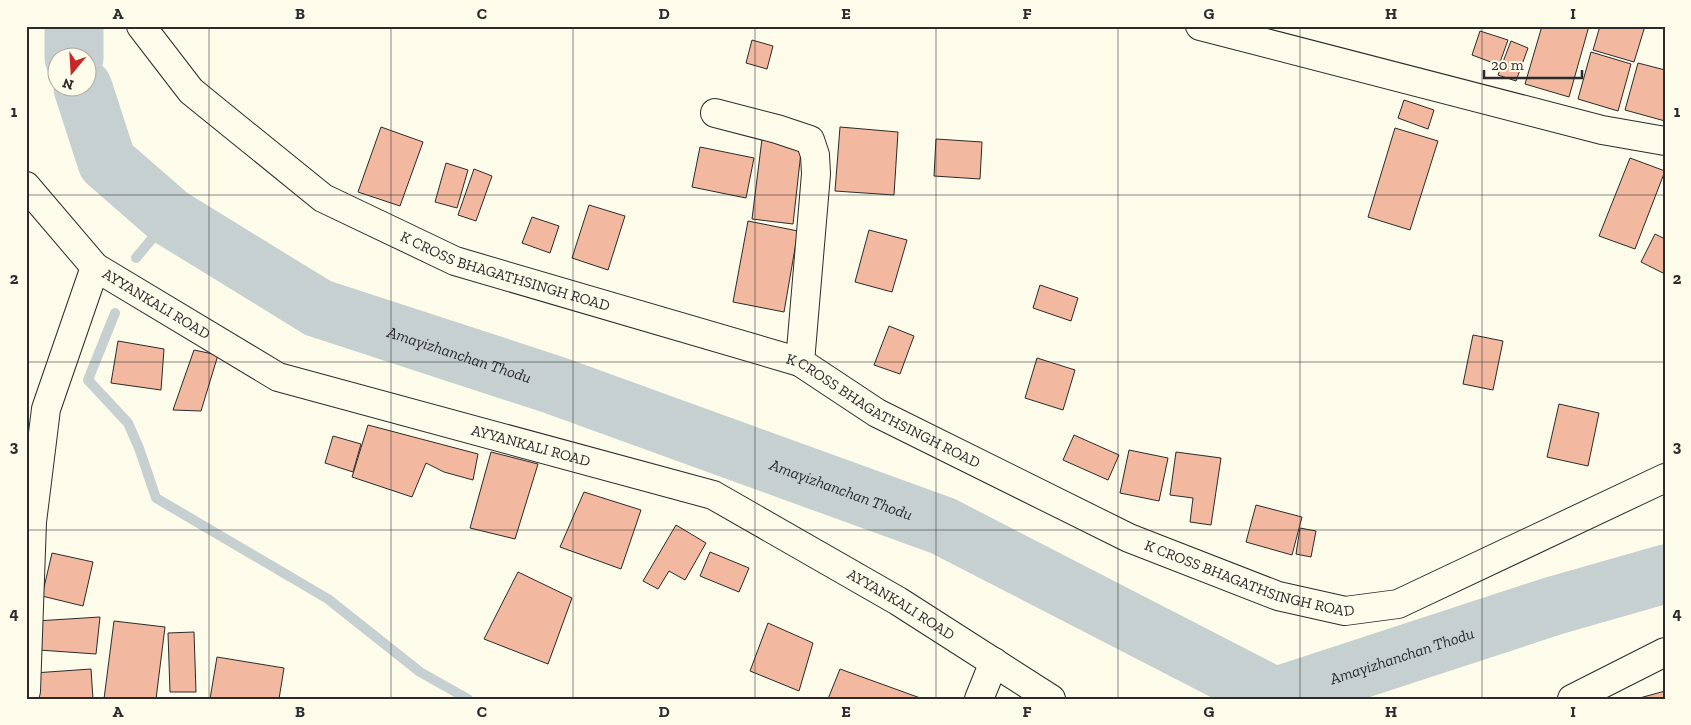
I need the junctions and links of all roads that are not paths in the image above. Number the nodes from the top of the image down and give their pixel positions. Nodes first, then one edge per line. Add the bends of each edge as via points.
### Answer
1 (141, 26) edge
2 (1200, 26) edge
3 (715, 113) dead end
4 (1665, 141) edge
5 (26, 186) edge
6 (95, 266) junction
7 (800, 362) junction
8 (1665, 478) edge
9 (1665, 652) edge
10 (994, 662) junction
11 (26, 691) edge
12 (979, 699) edge
13 (1051, 699) edge
14 (1572, 699) edge

1 - 7 street, K CROSS BHAGATHSINGH ROAD via 190,91 322,198 455,261
2 - 4 street via 1602,130
3 - 7 street via 810,140 816,174
5 - 6 street, AYYANKALI ROAD
6 - 10 street, AYYANKALI ROAD via 278,378 713,495 898,601
6 - 11 street via 46,409 32,522
7 - 8 street, K CROSS BHAGATHSINGH ROAD via 877,413 1129,538 1278,596 1345,611 1398,604
9 - 14 street
10 - 12 street
10 - 13 street, AYYANKALI ROAD

